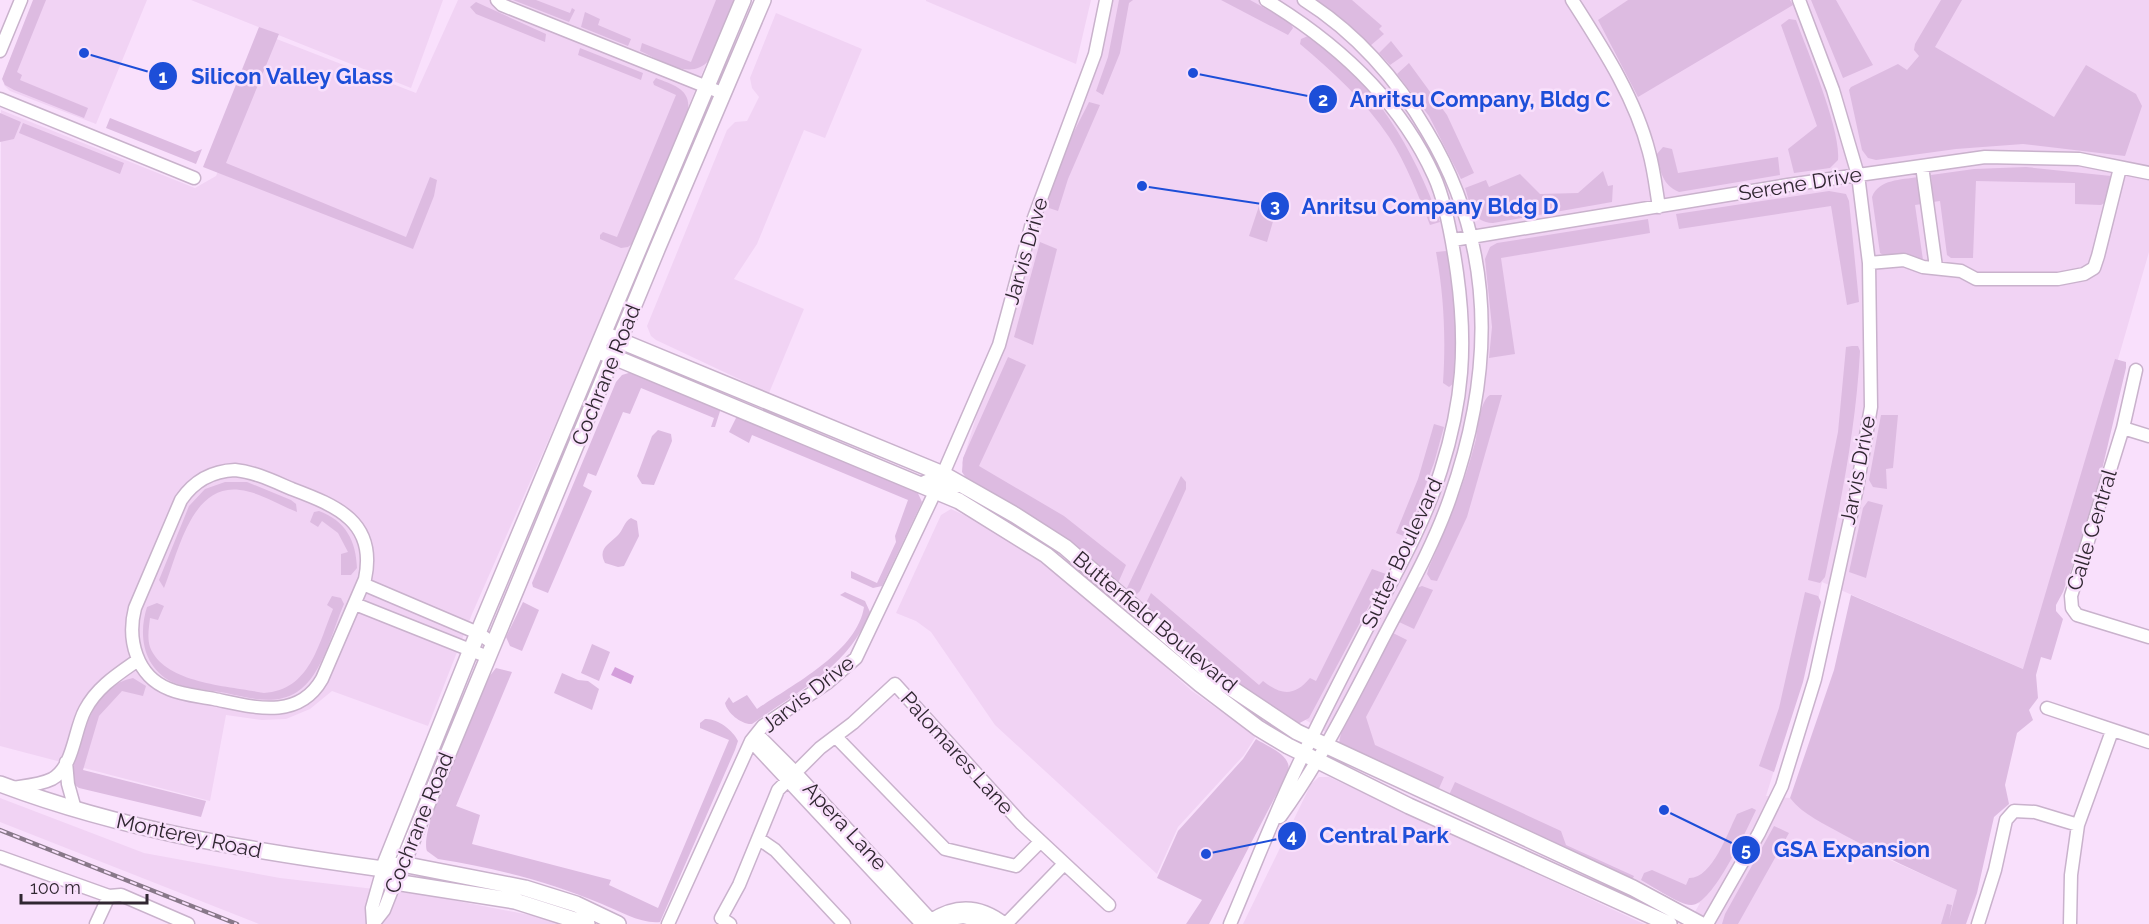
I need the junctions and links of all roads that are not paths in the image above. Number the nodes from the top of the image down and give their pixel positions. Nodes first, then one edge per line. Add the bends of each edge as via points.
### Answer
1 (21, 0) edge
2 (497, 0) edge
3 (743, 0) edge
4 (763, 0) edge
5 (1106, 0) edge
6 (1266, 0) edge
7 (1304, 0) edge
8 (1572, 0) edge
9 (1799, 0) edge
10 (0, 51) edge
11 (707, 87) junction
12 (722, 93) junction
13 (0, 99) edge
14 (1922, 166) junction
15 (2120, 168) junction
16 (2149, 173) edge
17 (1858, 175) junction
18 (194, 178) dead end
19 (1659, 207) junction
20 (1472, 239) junction
21 (1453, 240) junction
22 (1869, 263) junction
23 (1935, 267) junction
24 (604, 334) junction
25 (620, 340) junction
26 (597, 350) junction
27 (613, 355) junction
28 (2136, 370) dead end
29 (2123, 428) junction
30 (2149, 436) edge
31 (943, 474) junction
32 (920, 483) junction
33 (964, 486) junction
34 (936, 490) junction
35 (363, 584) junction
36 (354, 604) junction
37 (478, 633) junction
38 (2149, 637) edge
39 (491, 650) junction
40 (470, 652) junction
41 (138, 660) junction
42 (2047, 708) dead end
43 (2112, 731) junction
44 (836, 737) junction
45 (754, 738) junction
46 (2149, 742) edge
47 (1318, 743) junction
48 (1303, 754) junction
49 (66, 762) junction
50 (1317, 762) junction
51 (791, 775) junction
52 (5, 786) edge
53 (75, 809) junction
54 (2078, 825) junction
55 (1269, 833) junction
56 (759, 839) junction
57 (1040, 842) junction
58 (0, 857) edge
59 (402, 864) junction
60 (1064, 864) junction
61 (383, 869) junction
62 (395, 882) junction
63 (110, 896) junction
64 (1109, 905) dead end
65 (928, 923) edge
66 (96, 924) edge
67 (188, 924) edge
68 (587, 924) edge
69 (618, 924) edge
70 (668, 924) edge
71 (730, 924) edge
72 (844, 924) edge
73 (993, 924) edge
74 (1005, 924) edge
75 (1230, 924) edge
76 (1669, 924) edge
77 (1700, 924) edge
78 (1707, 924) edge
79 (1978, 924) edge
80 (2070, 924) edge

1 - 10 street
2 - 11 street
3 - 11 main road, Cochrane Road
4 - 12 main road, Cochrane Road
5 - 31 street, Jarvis Drive via 1095,54 1032,223 999,345
6 - 21 street, Sutter Boulevard via 1338,49 1378,89 1405,125 1436,179
7 - 20 street, Sutter Boulevard via 1390,75 1444,158
8 - 19 street via 1635,109 1649,151
9 - 17 street, Jarvis Drive via 1833,90
11 - 12 street
11 - 24 main road, Cochrane Road
12 - 25 main road, Cochrane Road
13 - 18 street
14 - 15 street, Serene Drive via 1985,157 2079,159
14 - 17 street, Serene Drive
14 - 23 street
15 - 16 street, Serene Drive
15 - 23 street via 2094,268 2084,274 2058,279 1976,279 1961,271
17 - 19 street, Serene Drive
17 - 22 street, Jarvis Drive
19 - 20 street, Serene Drive
20 - 21 street, Serene Drive
20 - 47 street, Sutter Boulevard via 1484,323 1483,344 1478,389 1450,497 1415,577
21 - 47 street, Sutter Boulevard via 1464,348 1459,402 1441,471
22 - 23 street via 1904,260
22 - 78 street, Jarvis Drive via 1870,407 1857,488 1815,679 1782,786
24 - 25 main road, Butterfield Boulevard
24 - 26 main road, Cochrane Road
25 - 27 main road, Cochrane Road
25 - 31 main road, Butterfield Boulevard
26 - 27 main road, Butterfield Boulevard
26 - 37 main road, Cochrane Road
27 - 32 main road, Butterfield Boulevard
27 - 39 main road, Cochrane Road
28 - 29 street, Calle Central
29 - 30 street
29 - 38 street, Calle Central via 2071,597 2072,608 2078,615
31 - 32 street
31 - 33 main road, Butterfield Boulevard
32 - 34 main road, Butterfield Boulevard
33 - 34 street
33 - 47 main road, Butterfield Boulevard via 1065,547 1216,678
34 - 45 street, Jarvis Drive via 863,650 849,666 780,714
34 - 48 main road, Butterfield Boulevard via 1004,526 1046,555 1200,684 1258,728
35 - 36 street
35 - 37 street
35 - 41 street via 367,567 364,538 342,511 253,473 235,470 210,474 193,485 181,500 135,608 131,633
36 - 40 street
36 - 41 street via 319,684 302,700 287,707 261,709 177,692 153,680
37 - 39 street
37 - 40 main road, Cochrane Road
39 - 40 street
39 - 59 main road, Cochrane Road
40 - 61 main road, Cochrane Road
41 - 49 street via 105,684 86,708
42 - 43 street
43 - 46 street
43 - 54 street
44 - 51 street, Palomares Lane
44 - 57 street via 945,849 1016,866
44 - 57 street, Palomares Lane via 895,684
45 - 51 street, Apera Lane
45 - 70 street, Jarvis Drive
47 - 48 street
47 - 50 street
47 - 77 main road, Butterfield Boulevard via 1623,883
48 - 50 main road, Butterfield Boulevard
48 - 55 street
49 - 52 street via 51,779
49 - 53 street
50 - 55 street
50 - 76 main road, Butterfield Boulevard
51 - 56 street via 778,790
51 - 65 street, Apera Lane
52 - 53 main road, Monterey Road
53 - 61 main road, Monterey Road via 200,842
54 - 79 street via 2035,812 2014,811 2006,820
54 - 80 street
55 - 75 street
56 - 71 street via 721,918
56 - 72 street via 775,850
57 - 60 street, Palomares Lane
58 - 63 street
59 - 61 main road, Monterey Road
59 - 62 main road, Cochrane Road
59 - 69 main road, Monterey Road via 525,888 576,904
60 - 64 street, Palomares Lane
60 - 74 street
61 - 62 main road
61 - 62 street, Cochrane Road via 372,908 373,924 384,910
62 - 68 main road via 515,901
63 - 66 street
63 - 67 street via 121,895
65 - 73 street via 963,917
65 - 74 street via 962,907 984,910

